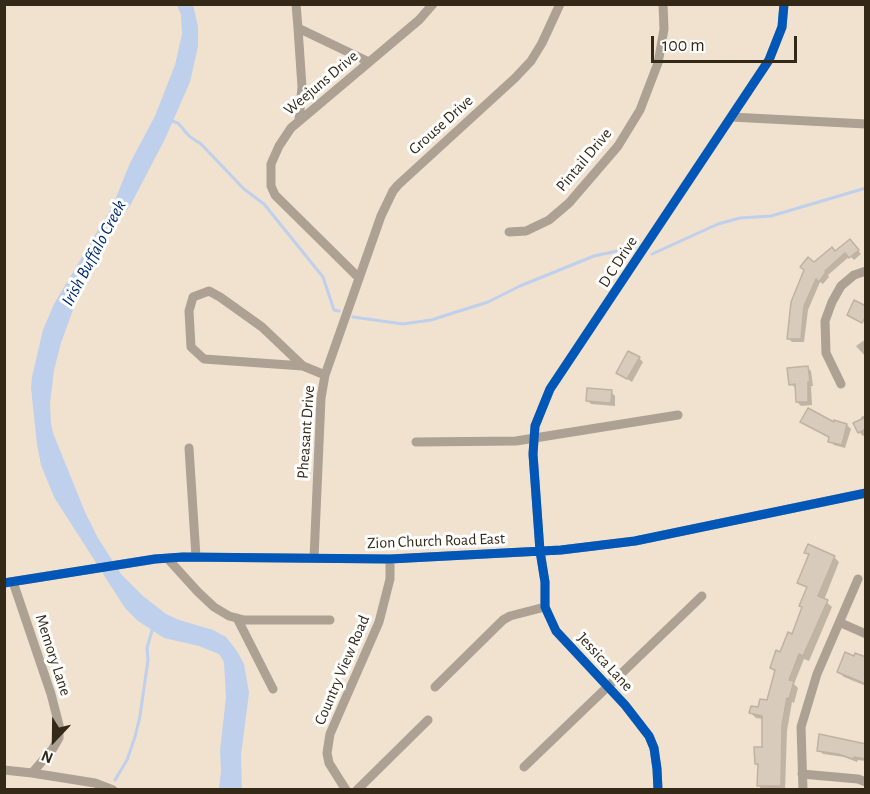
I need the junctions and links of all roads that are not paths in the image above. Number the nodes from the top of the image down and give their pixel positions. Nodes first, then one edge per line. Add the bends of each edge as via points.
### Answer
1 (296, 4) edge
2 (433, 4) edge
3 (560, 4) edge
4 (663, 4) edge
5 (784, 4) edge
6 (298, 28) junction
7 (369, 62) junction
8 (731, 117) junction
9 (299, 120) junction
10 (866, 124) edge
11 (509, 232) dead end
12 (866, 270) edge
13 (359, 278) junction
14 (303, 366) junction
15 (325, 375) junction
16 (841, 384) dead end
17 (678, 415) dead end
18 (534, 438) junction
19 (416, 442) dead end
20 (189, 448) dead end
21 (866, 493) edge
22 (540, 551) junction
23 (196, 557) junction
24 (314, 558) junction
25 (390, 558) junction
26 (168, 559) junction
27 (858, 579) dead end
28 (9, 583) edge
29 (702, 596) dead end
30 (545, 608) junction
31 (237, 618) junction
32 (330, 621) dead end
33 (841, 623) junction
34 (866, 634) edge
35 (435, 687) dead end
36 (608, 687) junction
37 (273, 689) dead end
38 (428, 720) dead end
39 (524, 767) dead end
40 (4, 770) edge
41 (32, 773) junction
42 (802, 774) junction
43 (866, 782) edge
44 (113, 789) edge
45 (346, 789) edge
46 (357, 789) edge
47 (658, 789) edge
48 (802, 789) edge

1 - 6 street
2 - 7 street, Weejuns Drive
3 - 13 street, Grouse Drive via 531,61 393,191
4 - 11 street, Pintail Drive via 664,29 655,71 640,110 618,146 549,220 526,231
5 - 8 street, D C Drive via 774,50
6 - 7 street
6 - 9 street via 302,87
7 - 9 street, Weejuns Drive
8 - 10 street
8 - 18 street, D C Drive via 550,389
9 - 13 street, Weejuns Drive via 271,164 271,186 285,207
12 - 16 street via 841,286 825,321 826,352
13 - 15 street, Pheasant Drive
14 - 14 street via 204,359 191,347 189,311 193,297 209,291 220,297 262,327
14 - 15 street
15 - 24 street, Pheasant Drive
17 - 18 street
18 - 19 street
18 - 22 street, D C Drive
20 - 23 street
21 - 22 street, Zion Church Road East via 635,541
22 - 25 street, Zion Church Road East
22 - 30 street, Jessica Lane
23 - 24 street, Zion Church Road East
23 - 26 street, Zion Church Road East
24 - 25 street, Zion Church Road East
25 - 45 street, Country View Road via 390,579 379,622 330,734 327,753
26 - 28 street, Zion Church Road East
26 - 31 street via 214,607
27 - 33 street
28 - 41 street, Memory Lane via 59,725 59,738
29 - 36 street
30 - 35 street via 503,620
30 - 36 street, Jessica Lane via 555,631
31 - 32 street
31 - 37 street
33 - 34 street
33 - 42 street via 817,674 801,727
36 - 39 street
36 - 47 street, Jessica Lane via 649,736
38 - 46 street
40 - 41 street
41 - 44 street
42 - 43 street
42 - 48 street

